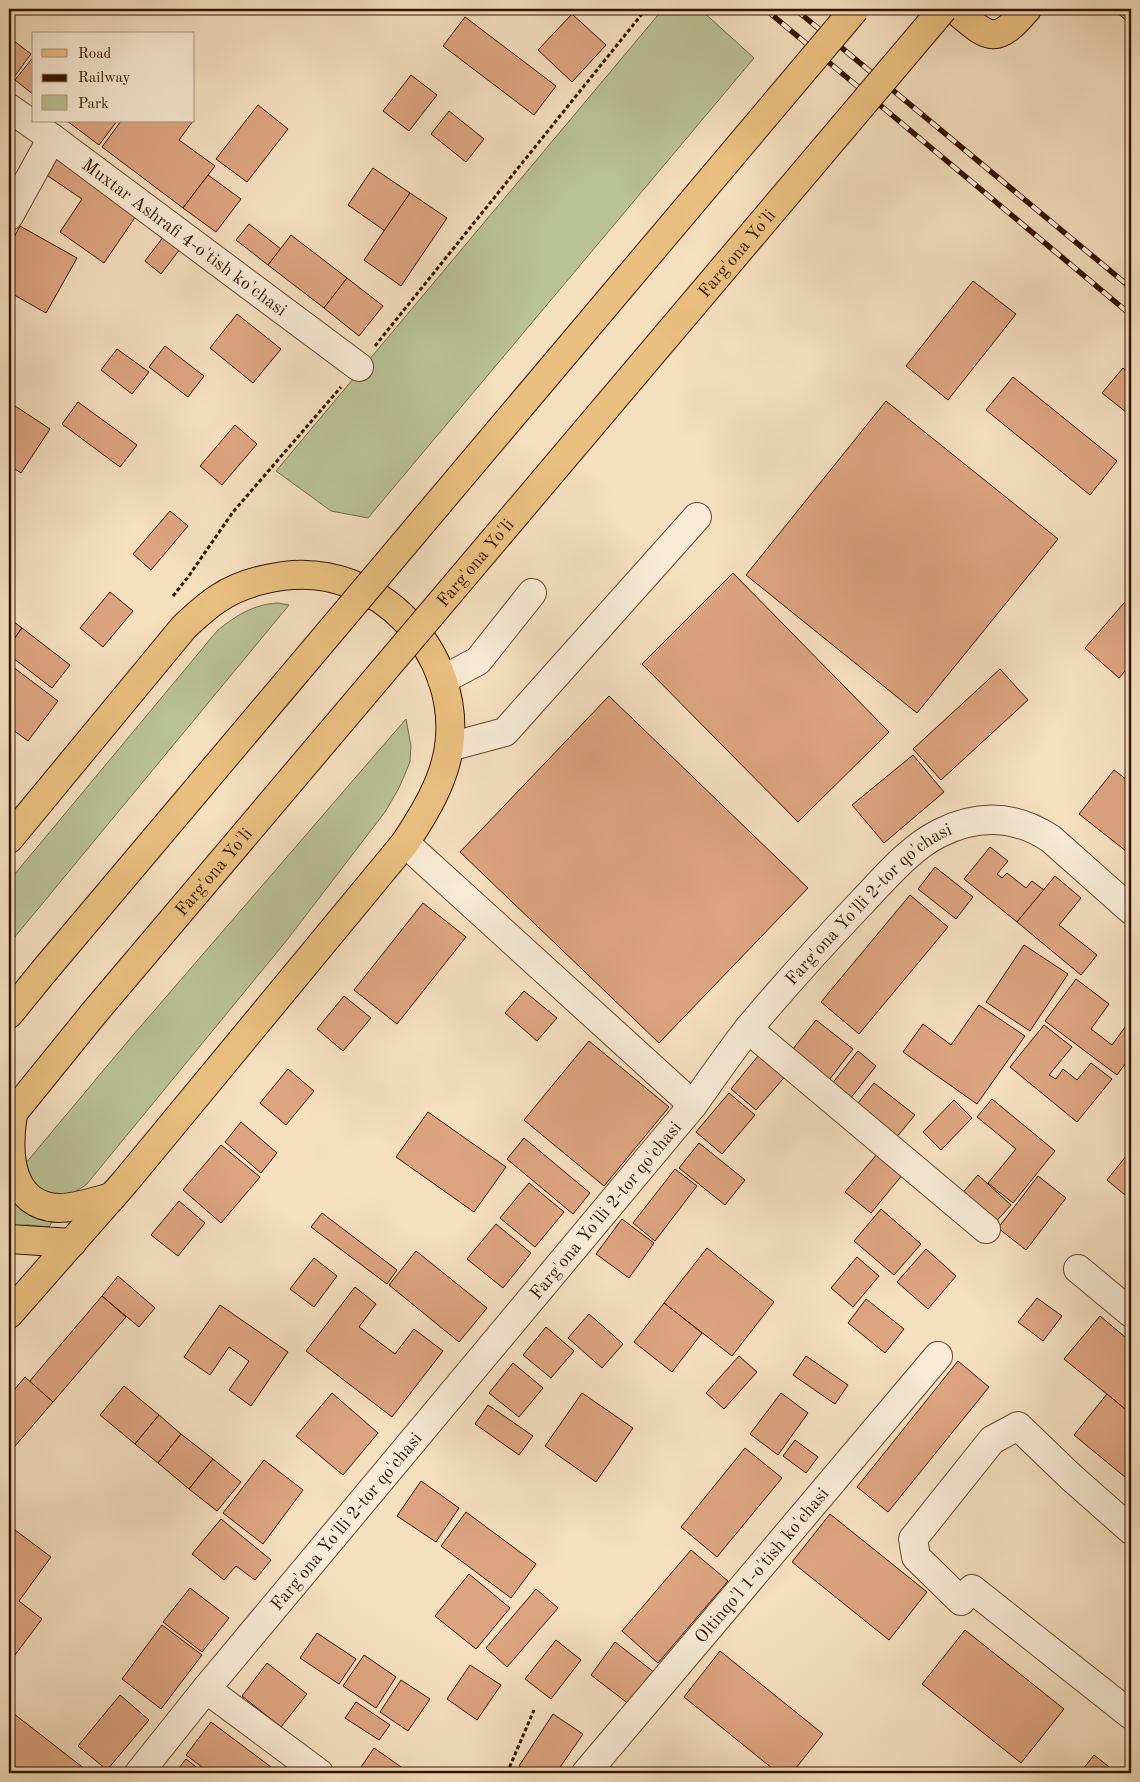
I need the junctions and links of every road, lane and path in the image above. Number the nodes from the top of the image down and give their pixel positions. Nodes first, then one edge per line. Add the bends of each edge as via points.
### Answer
1 (646, 9) edge
2 (855, 9) edge
3 (943, 9) edge
4 (954, 9) edge
5 (1027, 9) edge
6 (9, 108) edge
7 (52, 138) junction
8 (9, 216) edge
9 (359, 366) junction
10 (697, 517) dead end
11 (532, 593) dead end
12 (169, 600) dead end
13 (442, 680) junction
14 (449, 747) junction
15 (9, 839) edge
16 (405, 843) junction
17 (1131, 910) edge
18 (9, 1014) edge
19 (748, 1029) junction
20 (693, 1105) junction
21 (11, 1116) edge
22 (112, 1197) junction
23 (986, 1229) dead end
24 (9, 1239) edge
25 (72, 1243) junction
26 (1078, 1269) dead end
27 (39, 1280) junction
28 (1131, 1313) edge
29 (9, 1314) edge
30 (9, 1320) edge
31 (938, 1356) dead end
32 (1131, 1530) edge
33 (206, 1689) junction
34 (534, 1710) dead end
35 (1131, 1715) edge
36 (139, 1773) edge
37 (319, 1773) edge
38 (507, 1773) edge
39 (586, 1773) edge

1 - 9 path
2 - 18 main road, bridge
3 - 21 main road, Farg'ona Yo'li, bridge via 94,1013
4 - 5 main road via 987,34 1006,30
6 - 7 street, Muxtar Ashrafi 4-o'tish ko'chasi
7 - 8 street
7 - 9 street, Muxtar Ashrafi 4-o'tish ko'chasi
9 - 12 path via 233,512
10 - 14 street via 505,732
11 - 13 street via 478,661
13 - 14 main road via 448,702
13 - 15 main road via 422,639 408,622 390,606 350,584 306,575 283,576 239,588 219,598 184,627
14 - 16 main road via 435,791
16 - 20 street
16 - 22 main road
17 - 19 street, Farg'ona Yo'lli 2-tor qo'chasi via 1036,829 1007,820 955,826 923,844 894,870 831,934
19 - 20 street, Farg'ona Yo'lli 2-tor qo'chasi
19 - 23 street
20 - 33 street, Farg'ona Yo'lli 2-tor qo'chasi
21 - 22 main road via 10,1157 16,1177 28,1196 49,1207 59,1208
22 - 25 main road
24 - 25 main road
25 - 27 main road
26 - 28 street
27 - 29 main road
27 - 30 main road
31 - 39 street, Oltinqo'l 1-o'tish ko'chasi
32 - 35 street via 1018,1426 992,1440 913,1539 916,1557
33 - 36 street, Farg'ona Yo'lli 2-tor qo'chasi
33 - 37 street
34 - 38 path

